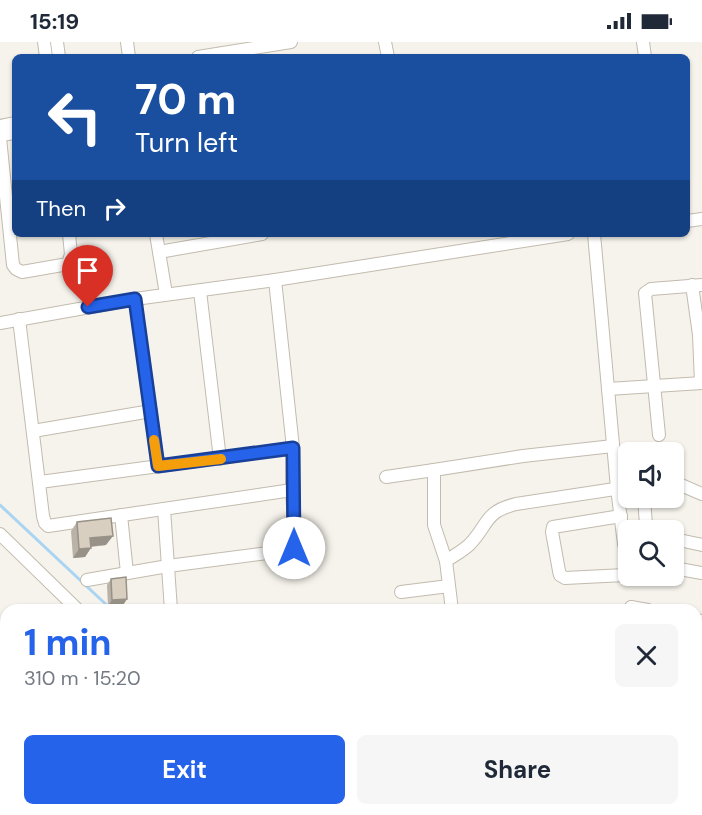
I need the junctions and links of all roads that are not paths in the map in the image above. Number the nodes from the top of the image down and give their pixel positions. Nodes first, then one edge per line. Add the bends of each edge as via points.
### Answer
1 (291, 42) edge
2 (217, 54) edge
3 (0, 137) edge
4 (10, 179) edge
5 (12, 236) edge
6 (12, 237) edge
7 (69, 237) edge
8 (156, 237) edge
9 (225, 237) edge
10 (549, 237) edge
11 (594, 237) edge
12 (159, 252) junction
13 (275, 280) junction
14 (697, 285) edge
15 (200, 291) junction
16 (166, 294) junction
17 (135, 299) junction
18 (19, 319) junction
19 (0, 323) edge
20 (700, 334) edge
21 (702, 383) edge
22 (654, 387) junction
23 (608, 389) junction
24 (150, 411) junction
25 (33, 431) junction
26 (659, 435) dead end
27 (613, 446) junction
28 (293, 448) junction
29 (220, 459) junction
30 (158, 466) junction
31 (618, 467) edge
32 (434, 470) junction
33 (386, 477) dead end
34 (40, 482) junction
35 (684, 486) edge
36 (618, 489) edge
37 (292, 490) junction
38 (702, 493) edge
39 (622, 508) edge
40 (164, 509) junction
41 (121, 514) junction
42 (621, 516) junction
43 (621, 520) edge
44 (0, 534) edge
45 (684, 541) edge
46 (702, 545) edge
47 (446, 561) junction
48 (168, 566) junction
49 (684, 570) edge
50 (127, 573) junction
51 (702, 573) edge
52 (618, 575) edge
53 (87, 580) dead end
54 (449, 586) junction
55 (401, 592) dead end
56 (67, 604) edge
57 (171, 604) edge
58 (451, 604) edge

1 - 2 street
3 - 4 street
4 - 5 street
6 - 7 street via 13,265 21,272 68,264
8 - 12 street
9 - 12 street
10 - 13 street
11 - 23 street
12 - 16 street
13 - 15 street
13 - 28 street
14 - 20 street
14 - 22 street via 645,292
15 - 16 street
15 - 29 street
16 - 17 street
17 - 18 street
17 - 24 street
18 - 19 street
18 - 25 street
20 - 21 street
21 - 22 street
22 - 23 street
22 - 26 street
23 - 27 street
24 - 25 street
24 - 30 street
25 - 34 street
27 - 31 street
27 - 32 street
28 - 29 street
28 - 37 street
29 - 30 street
30 - 34 street
32 - 33 street
32 - 47 street via 434,525
34 - 41 street via 43,516 48,526
35 - 38 street
36 - 47 street via 500,508 468,547
37 - 40 street
37 - 48 street via 295,538 291,550
39 - 42 street
40 - 41 street
40 - 48 street
41 - 50 street
42 - 43 street
42 - 52 street via 553,527 552,532 560,575
44 - 56 street
45 - 46 street
47 - 54 street
48 - 50 street
48 - 57 street
49 - 51 street
50 - 53 street
54 - 55 street
54 - 58 street

